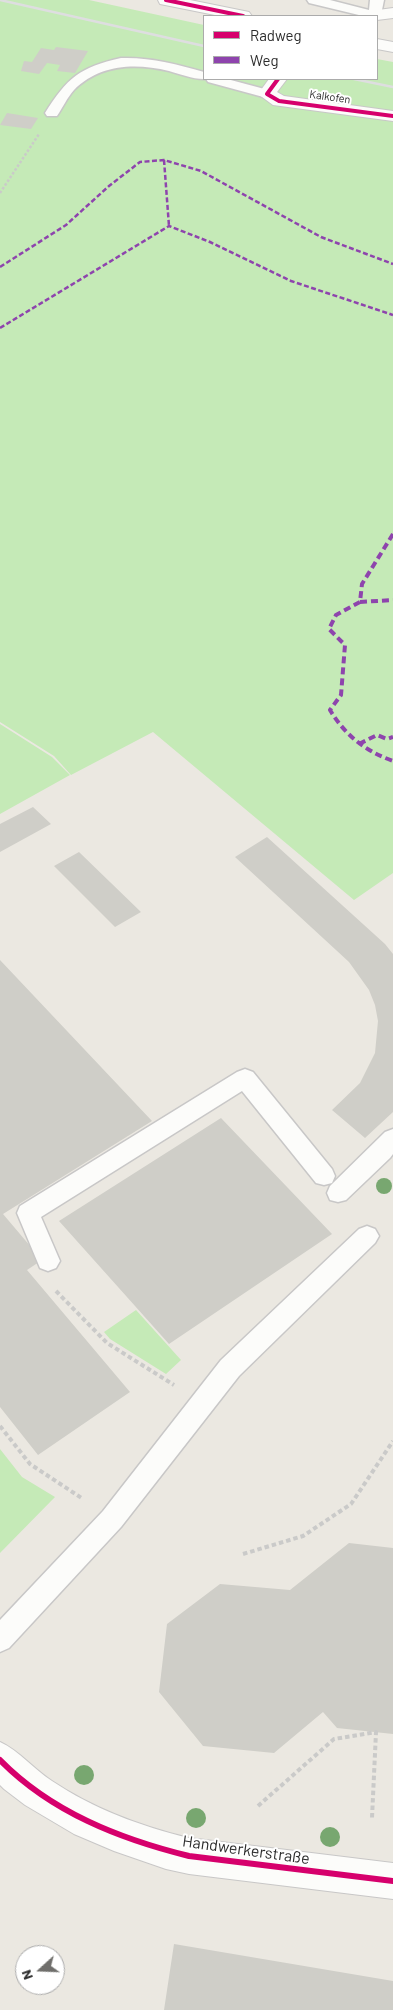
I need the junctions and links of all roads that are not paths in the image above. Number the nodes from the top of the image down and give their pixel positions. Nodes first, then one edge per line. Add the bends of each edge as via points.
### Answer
1 (166, 0) edge
2 (314, 0) edge
3 (373, 10) edge
4 (393, 14) edge
5 (238, 15) edge
6 (378, 44) edge
7 (393, 47) edge
8 (203, 76) edge
9 (216, 80) edge
10 (277, 80) edge
11 (267, 94) junction
12 (52, 112) road end
13 (393, 116) edge
14 (393, 1138) edge
15 (367, 1236) dead end
16 (48, 1261) road end
17 (0, 1638) edge
18 (0, 1760) edge
19 (393, 1881) edge

1 - 5 street
2 - 3 lane
3 - 4 street
6 - 7 street
8 - 12 lane via 142,60 106,64 72,85
9 - 11 lane
10 - 11 street
11 - 13 street, Kalkofen via 279,101
14 - 16 lane via 382,1151 331,1184 245,1078 28,1213
15 - 17 lane via 230,1368 112,1519
18 - 19 street, Handwerkerstraße via 7,1769 48,1799 92,1823 158,1850

